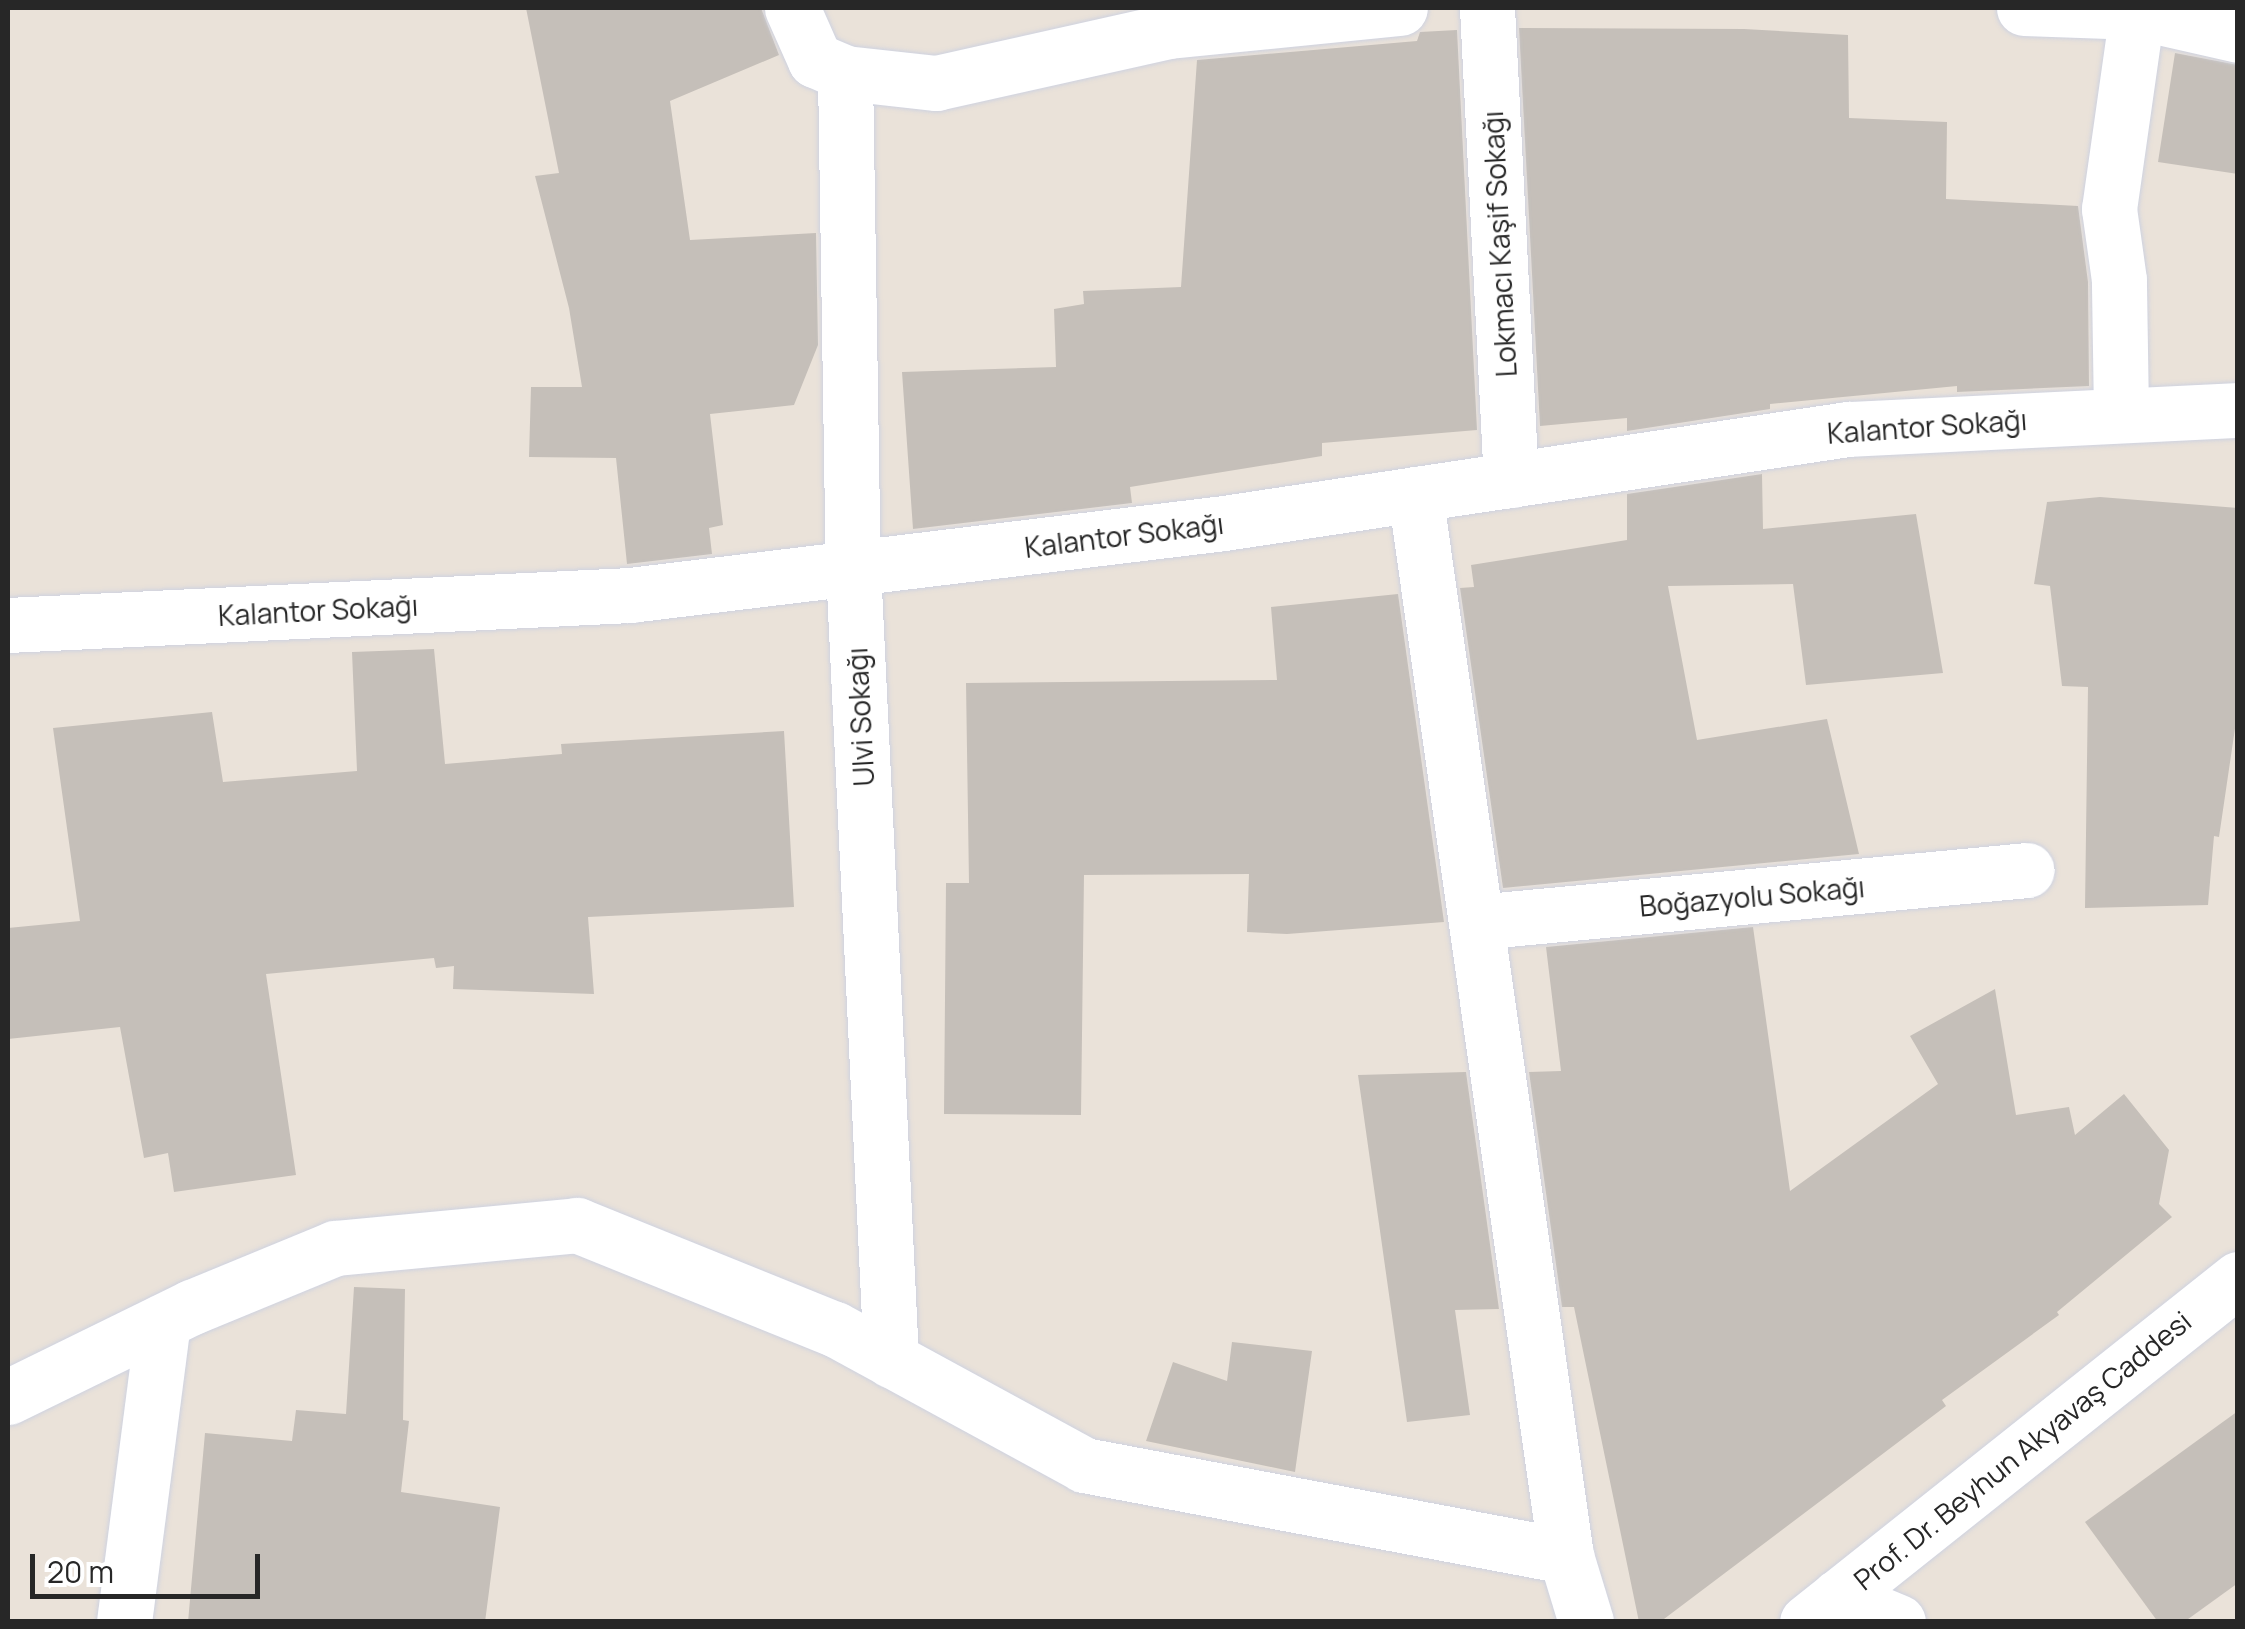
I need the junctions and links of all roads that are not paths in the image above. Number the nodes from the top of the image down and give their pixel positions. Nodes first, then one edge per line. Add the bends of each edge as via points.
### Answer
1 (792, 8) edge
2 (1400, 8) edge
3 (1487, 8) edge
4 (2024, 8) edge
5 (2038, 8) edge
6 (2137, 12) junction
7 (2238, 35) edge
8 (845, 73) junction
9 (2238, 410) edge
10 (2120, 413) junction
11 (1511, 480) junction
12 (1415, 494) junction
13 (853, 568) junction
14 (8, 625) edge
15 (2027, 870) dead end
16 (1476, 922) junction
17 (2238, 1279) edge
18 (163, 1322) junction
19 (891, 1360) junction
20 (8, 1398) edge
21 (1566, 1556) junction
22 (1822, 1609) edge
23 (124, 1622) edge
24 (1586, 1622) edge
25 (1898, 1622) edge

1 - 8 street via 816,60
2 - 8 street via 1169,31 936,83
3 - 11 street, Lokmacı Kaşif Sokağı
4 - 5 street
5 - 6 street
6 - 7 street
6 - 10 street via 2109,209 2119,280
8 - 13 street, Ulvi Sokağı
9 - 10 street, Kalantor Sokağı
10 - 11 street, Kalantor Sokağı via 1848,430
11 - 12 street, Kalantor Sokağı
12 - 13 street, Kalantor Sokağı
12 - 16 street
13 - 14 street, Kalantor Sokağı via 630,595
13 - 19 street, Ulvi Sokağı
15 - 16 street, Boğazyolu Sokağı
16 - 21 street
17 - 22 street, Prof. Dr. Beyhun Akyavaş Caddesi
18 - 19 street via 335,1248 578,1225 835,1329
18 - 20 street
18 - 23 street
19 - 21 street via 1084,1465
21 - 24 street
22 - 25 street

